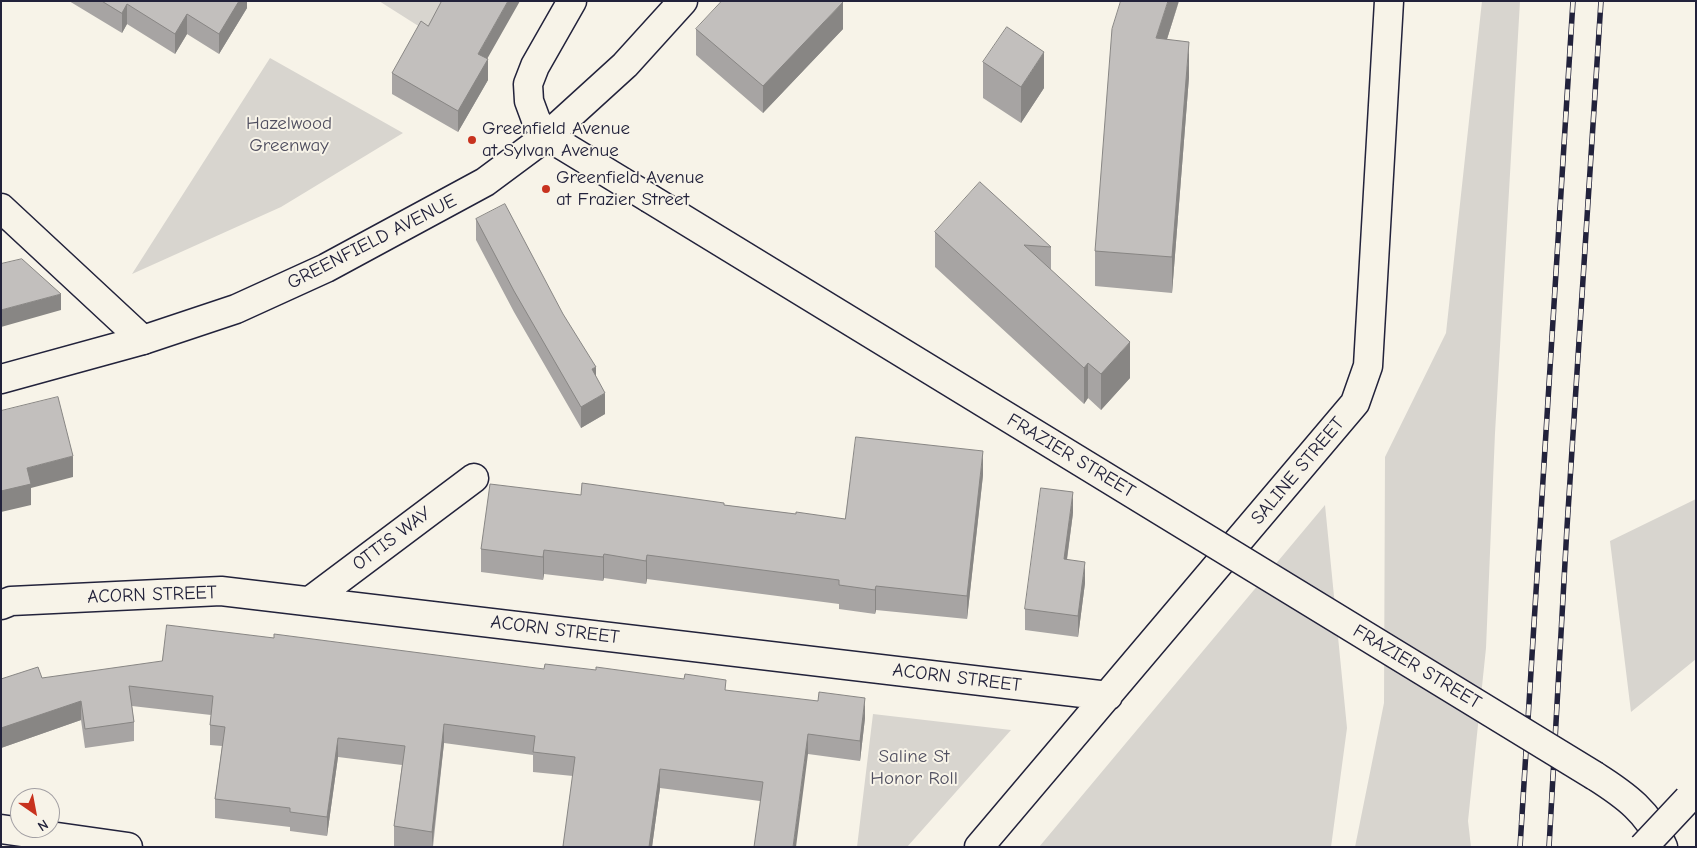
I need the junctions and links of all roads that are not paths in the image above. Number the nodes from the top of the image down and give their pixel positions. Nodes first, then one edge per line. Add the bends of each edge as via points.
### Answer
1 (572, 1) edge
2 (683, 1) edge
3 (1389, 1) edge
4 (547, 136) junction
5 (1, 208) edge
6 (142, 340) junction
7 (1, 379) edge
8 (474, 478) dead end
9 (310, 601) junction
10 (1, 605) edge
11 (1108, 696) junction
12 (1688, 799) dead end
13 (1, 829) edge
14 (128, 847) edge
15 (979, 847) edge
16 (1643, 847) edge
17 (1663, 847) edge

1 - 4 main road via 528,84 529,101
2 - 4 main road, GREENFIELD AVENUE via 625,65
3 - 11 main road, SALINE STREET via 1368,366 1356,403
4 - 6 main road, GREENFIELD AVENUE via 485,182 326,268 236,309
4 - 17 main road, FRAZIER STREET, bridge via 1622,793 1642,810
5 - 6 main road
6 - 7 main road, GREENFIELD AVENUE
8 - 9 main road, OTTIS WAY
9 - 10 main road, ACORN STREET via 220,591 10,601
9 - 11 main road, ACORN STREET
11 - 15 main road, SALINE STREET
12 - 16 main road, bridge
13 - 14 main road

